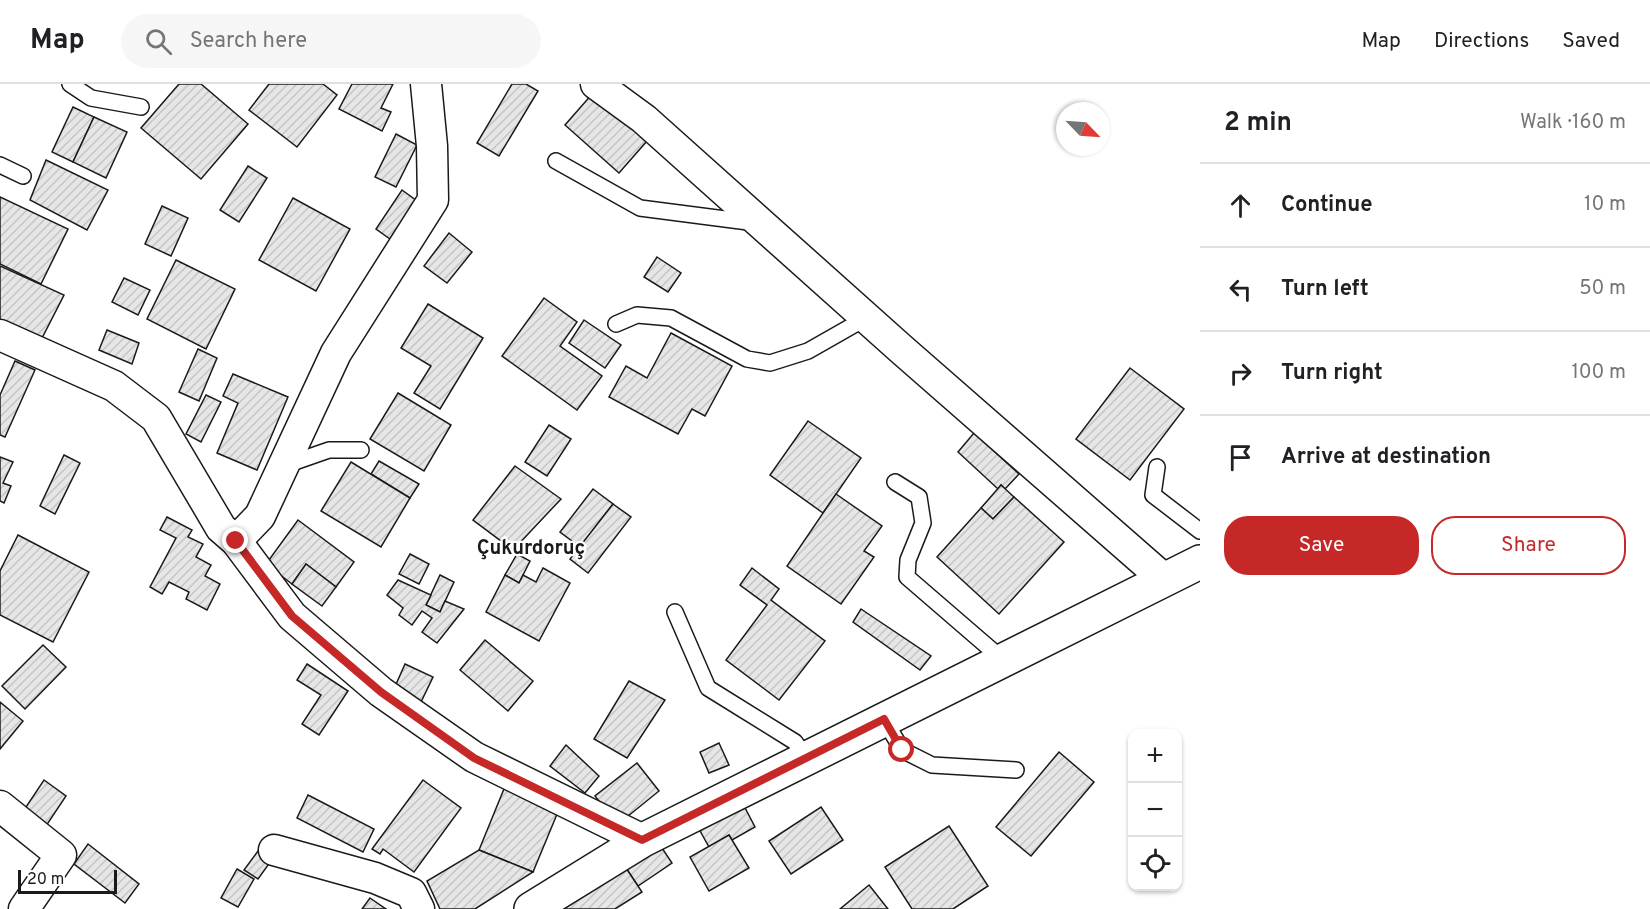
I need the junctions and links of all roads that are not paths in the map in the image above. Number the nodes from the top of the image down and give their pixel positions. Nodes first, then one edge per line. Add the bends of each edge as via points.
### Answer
1 (70, 84) edge
2 (426, 84) edge
3 (596, 84) edge
4 (141, 107) dead end
5 (556, 161) dead end
6 (0, 165) edge
7 (23, 176) dead end
8 (761, 224) junction
9 (866, 318) junction
10 (616, 324) dead end
11 (0, 334) edge
12 (361, 450) dead end
13 (284, 465) junction
14 (1157, 467) dead end
15 (895, 482) dead end
16 (1200, 531) edge
17 (236, 541) junction
18 (1200, 562) edge
19 (1164, 579) junction
20 (675, 612) dead end
21 (1002, 659) junction
22 (884, 719) junction
23 (806, 758) junction
24 (1016, 770) dead end
25 (0, 806) edge
26 (642, 840) junction
27 (274, 849) dead end
28 (24, 909) edge
29 (419, 909) edge
30 (531, 909) edge

1 - 4 lane via 91,98
2 - 13 street via 433,200 336,353
3 - 8 street via 644,120
5 - 8 lane via 640,208
6 - 7 lane
8 - 9 street
9 - 10 lane via 808,351 770,363 747,359 671,318 637,315
9 - 19 street
11 - 17 street via 114,386 156,417 221,528
12 - 13 lane via 329,450
13 - 17 street via 260,516
14 - 16 lane via 1153,495
15 - 21 lane via 919,496 924,523 908,560 907,577
17 - 26 street via 292,616 381,692 474,758
18 - 19 street
19 - 21 street
20 - 23 lane via 708,688 795,742
21 - 22 street
22 - 23 street
22 - 24 lane via 902,750 932,765
23 - 26 street
25 - 28 street via 61,855
26 - 30 street
27 - 29 street via 375,878 411,893

